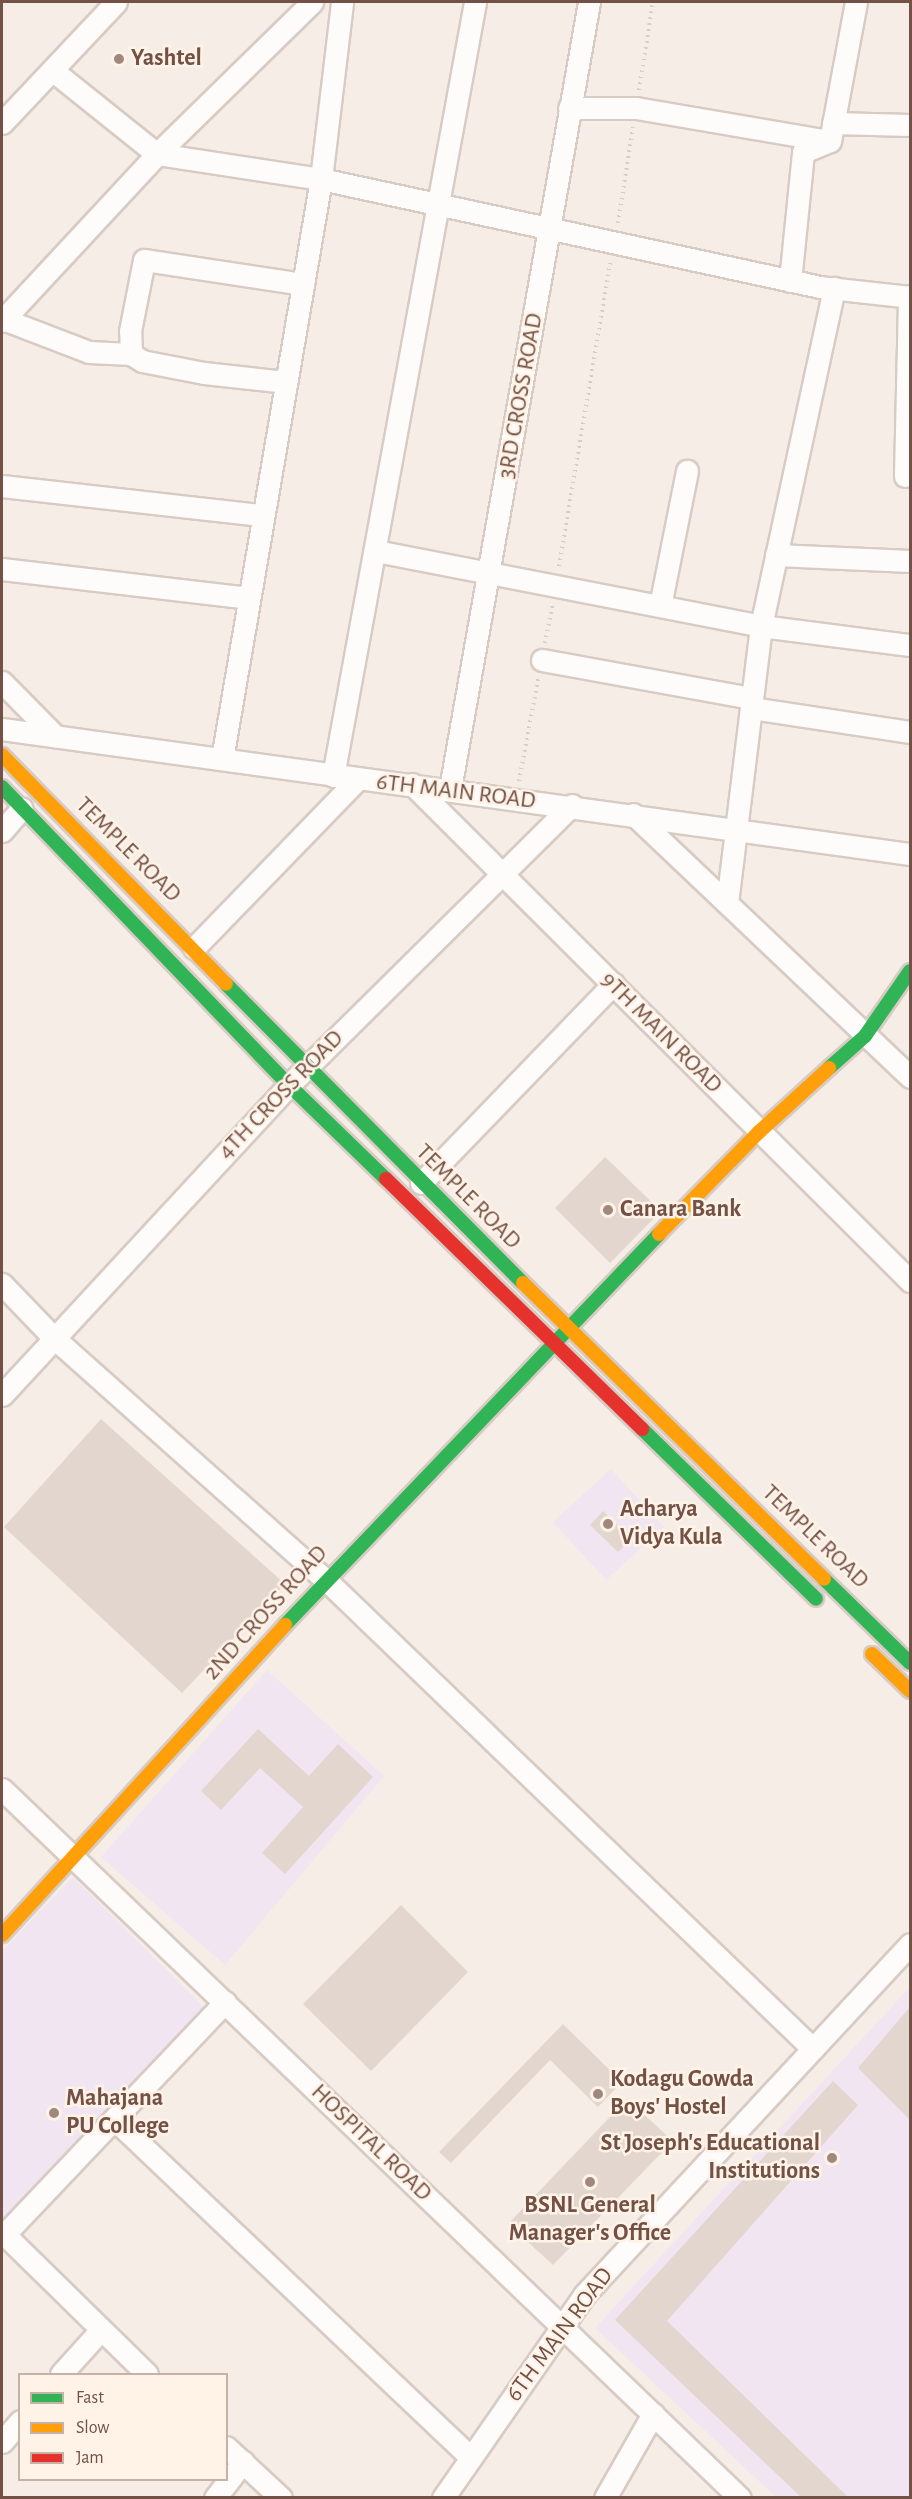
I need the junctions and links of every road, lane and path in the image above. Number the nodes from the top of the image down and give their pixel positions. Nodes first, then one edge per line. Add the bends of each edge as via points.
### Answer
1 (116, 2) edge
2 (312, 2) edge
3 (342, 2) edge
4 (475, 2) edge
5 (589, 2) edge
6 (653, 2) edge
7 (856, 2) edge
8 (52, 70) junction
9 (569, 108) junction
10 (636, 108) junction
11 (2, 123) edge
12 (910, 125) edge
13 (832, 132) junction
14 (157, 154) junction
15 (321, 179) junction
16 (438, 207) junction
17 (551, 231) junction
18 (614, 244) junction
19 (790, 281) junction
20 (303, 284) junction
21 (834, 288) junction
22 (910, 296) edge
23 (2, 320) edge
24 (131, 354) junction
25 (285, 382) junction
26 (687, 471) dead end
27 (905, 476) dead end
28 (2, 486) edge
29 (261, 515) junction
30 (376, 551) junction
31 (776, 555) junction
32 (910, 561) edge
33 (2, 569) edge
34 (489, 573) junction
35 (555, 586) junction
36 (248, 598) junction
37 (660, 606) junction
38 (761, 626) junction
39 (910, 645) edge
40 (542, 660) junction
41 (2, 682) edge
42 (752, 703) junction
43 (2, 729) edge
44 (910, 732) edge
45 (55, 736) junction
46 (2, 755) edge
47 (222, 759) junction
48 (333, 776) junction
49 (356, 781) junction
50 (412, 784) junction
51 (2, 787) edge
52 (450, 789) junction
53 (516, 798) junction
54 (572, 806) junction
55 (22, 808) junction
56 (633, 814) junction
57 (737, 828) junction
58 (2, 831) edge
59 (910, 854) edge
60 (500, 875) junction
61 (727, 903) junction
62 (194, 948) junction
63 (910, 970) edge
64 (613, 984) junction
65 (889, 1001) junction
66 (910, 1005) edge
67 (865, 1036) junction
68 (308, 1065) junction
69 (910, 1077) edge
70 (289, 1085) junction
71 (759, 1132) junction
72 (421, 1183) junction
73 (910, 1281) edge
74 (2, 1284) edge
75 (568, 1327) junction
76 (54, 1338) junction
77 (552, 1343) junction
78 (2, 1395) edge
79 (326, 1580) junction
80 (825, 1608) dead end
81 (859, 1641) dead end
82 (910, 1663) edge
83 (910, 1691) edge
84 (2, 1789) edge
85 (73, 1859) junction
86 (2, 1935) edge
87 (910, 1944) edge
88 (225, 2002) junction
89 (813, 2049) junction
90 (114, 2119) junction
91 (2, 2234) edge
92 (562, 2327) junction
93 (99, 2332) junction
94 (62, 2373) edge
95 (146, 2373) edge
96 (653, 2414) junction
97 (18, 2423) edge
98 (2, 2442) edge
99 (228, 2449) edge
100 (471, 2458) junction
101 (243, 2462) junction
102 (228, 2481) edge
103 (228, 2481) edge
104 (214, 2498) edge
105 (281, 2498) edge
106 (443, 2498) edge
107 (606, 2498) edge
108 (740, 2498) edge

1 - 8 street
2 - 14 street
3 - 15 street
4 - 16 street
5 - 9 street, 3RD CROSS ROAD
6 - 10 path
7 - 13 street
8 - 11 street
8 - 14 street
9 - 10 street
9 - 17 street, 3RD CROSS ROAD
10 - 13 street
10 - 18 path
12 - 13 street
13 - 19 street via 803,152
14 - 15 street
14 - 23 street
15 - 16 street
15 - 20 street
16 - 17 street
16 - 30 street
17 - 18 street
17 - 34 street, 3RD CROSS ROAD
18 - 19 street
18 - 35 path
19 - 21 street
20 - 24 street via 144,260 130,331
20 - 25 street
21 - 22 street
21 - 31 street
22 - 27 street
23 - 24 street via 89,352
24 - 25 street via 142,361 204,373
25 - 29 street
26 - 37 street
28 - 29 street
29 - 36 street
30 - 34 street
30 - 48 street
31 - 32 street
31 - 38 street
33 - 36 street
34 - 35 street
34 - 52 street, 3RD CROSS ROAD
35 - 37 street
35 - 40 path
36 - 47 street
37 - 38 street
38 - 39 street
38 - 42 street
40 - 42 street
40 - 53 path
41 - 45 street
42 - 44 street
42 - 57 street
43 - 45 street, 6TH MAIN ROAD
45 - 47 street, 6TH MAIN ROAD
46 - 62 street, TEMPLE ROAD
47 - 48 street, 6TH MAIN ROAD
48 - 49 street, 6TH MAIN ROAD
49 - 50 street, 6TH MAIN ROAD
49 - 62 street
50 - 52 street, 6TH MAIN ROAD
50 - 60 street, 9TH MAIN ROAD
51 - 55 street, TEMPLE ROAD
52 - 53 street, 6TH MAIN ROAD
53 - 54 street, 6TH MAIN ROAD
54 - 56 street, 6TH MAIN ROAD
54 - 60 street, 4TH CROSS ROAD
55 - 58 street
55 - 70 street, TEMPLE ROAD
56 - 57 street, 6TH MAIN ROAD
56 - 61 street
57 - 59 street, 6TH MAIN ROAD
57 - 61 street
60 - 64 street, 9TH MAIN ROAD
60 - 68 street, 4TH CROSS ROAD
61 - 67 street
62 - 68 street, TEMPLE ROAD
63 - 65 street, 2ND CROSS ROAD
64 - 71 street, 9TH MAIN ROAD
64 - 72 street
65 - 66 street
65 - 67 street, 2ND CROSS ROAD
67 - 69 street
67 - 71 street, 2ND CROSS ROAD
68 - 70 street, 4TH CROSS ROAD
68 - 72 street, TEMPLE ROAD
70 - 76 street, 4TH CROSS ROAD
70 - 77 street, TEMPLE ROAD
71 - 73 street, 9TH MAIN ROAD
71 - 75 street, 2ND CROSS ROAD
72 - 75 street, TEMPLE ROAD
74 - 76 street
75 - 77 street, 2ND CROSS ROAD
75 - 82 street, TEMPLE ROAD
76 - 78 street, 4TH CROSS ROAD
76 - 79 street
77 - 79 street, 2ND CROSS ROAD
77 - 80 street, TEMPLE ROAD
79 - 85 street, 2ND CROSS ROAD
79 - 89 street
81 - 83 street
84 - 85 street, HOSPITAL ROAD
85 - 86 street, 2ND CROSS ROAD
85 - 88 street, HOSPITAL ROAD
87 - 89 street, 6TH MAIN ROAD
88 - 90 street
88 - 92 street, HOSPITAL ROAD
89 - 92 street, 6TH MAIN ROAD via 584,2295
90 - 91 street
90 - 100 street
91 - 93 street
92 - 96 street, HOSPITAL ROAD
92 - 100 street, 6TH MAIN ROAD
93 - 94 street
93 - 95 street
96 - 107 street
96 - 108 street, HOSPITAL ROAD
97 - 98 street
99 - 101 street
100 - 106 street, 6TH MAIN ROAD
101 - 103 street
101 - 105 street
102 - 104 street

